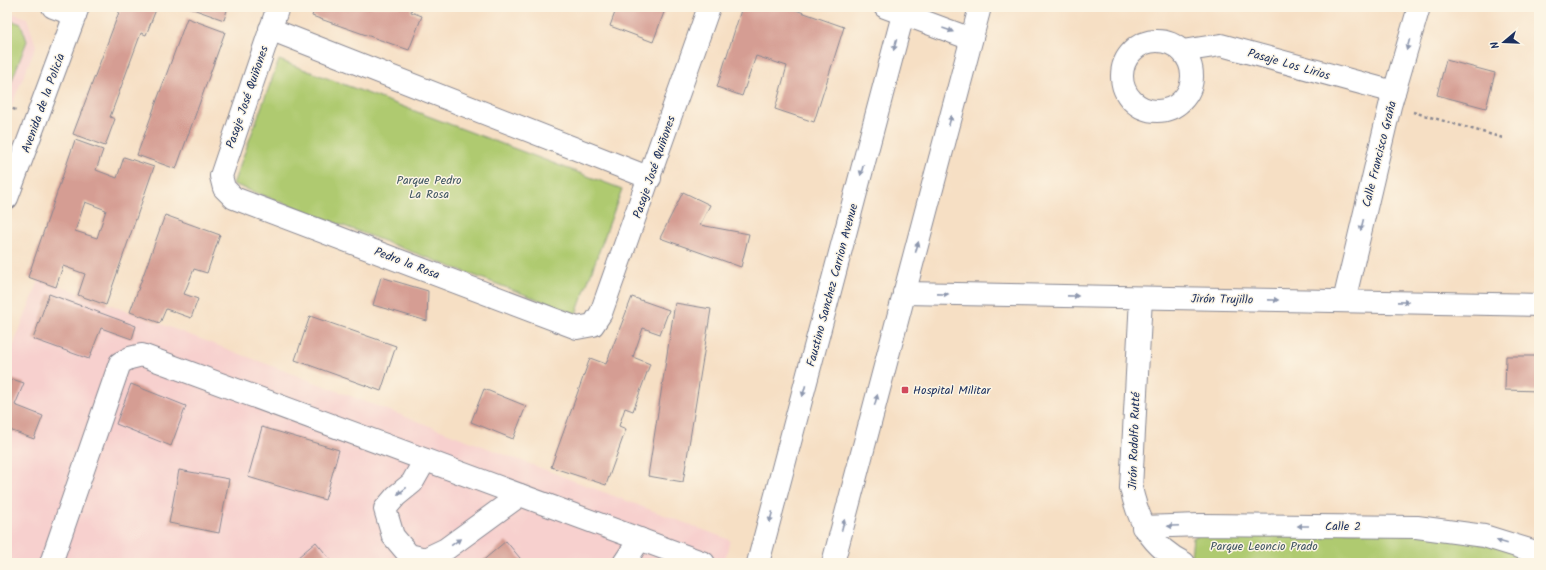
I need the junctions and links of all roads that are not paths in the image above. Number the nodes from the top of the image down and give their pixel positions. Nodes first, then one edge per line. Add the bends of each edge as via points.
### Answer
1 (53, 7) edge
2 (278, 7) edge
3 (709, 7) edge
4 (980, 7) edge
5 (1419, 7) edge
6 (897, 9) edge
7 (76, 11) edge
8 (270, 29) junction
9 (972, 39) junction
10 (1182, 51) dead end
11 (1392, 99) junction
12 (650, 178) junction
13 (224, 188) joint
14 (7, 198) edge
15 (904, 293) junction
16 (1141, 298) junction
17 (1344, 301) junction
18 (1539, 305) edge
19 (593, 325) joint
20 (425, 460) junction
21 (520, 495) junction
22 (1144, 527) junction
23 (640, 539) junction
24 (1539, 553) edge
25 (51, 563) edge
26 (624, 563) edge
27 (704, 563) edge
28 (758, 563) edge
29 (833, 563) edge
30 (1184, 563) edge

1 - 7 street
2 - 8 street, Pasaje José Quiñones
3 - 12 street, Pasaje José Quiñones
4 - 9 street
5 -> 11 street, Calle Francisco Graña
6 -> 9 street
6 -> 28 street, Faustino Sanchez Carrion Avenue
7 - 14 street, Avenida de la Policía
8 - 12 street
8 - 13 street, Pasaje José Quiñones via 221,176
15 -> 9 street
10 - 11 street, Pasaje Los Lirios via 1221,45
11 -> 17 street, Calle Francisco Graña
12 - 19 street, Pasaje José Quiñones via 601,313
13 - 19 street, Pedro la Rosa via 234,198 577,328
15 -> 16 street, Jirón Trujillo
29 -> 15 street
16 -> 17 street, Jirón Trujillo
16 - 22 street, Jirón Rodolfo Rutté via 1131,488 1136,510
17 -> 18 street, Jirón Trujillo
20 - 21 street
20 -> 21 street via 412,483 385,509 393,536 409,555 425,559 446,549
20 - 25 street via 142,355 130,358 120,363
21 - 23 street
24 -> 22 street, Calle 2 via 1484,536 1417,527
22 - 30 street, Jirón Rodolfo Rutté via 1158,545
23 - 26 street
23 - 27 street

